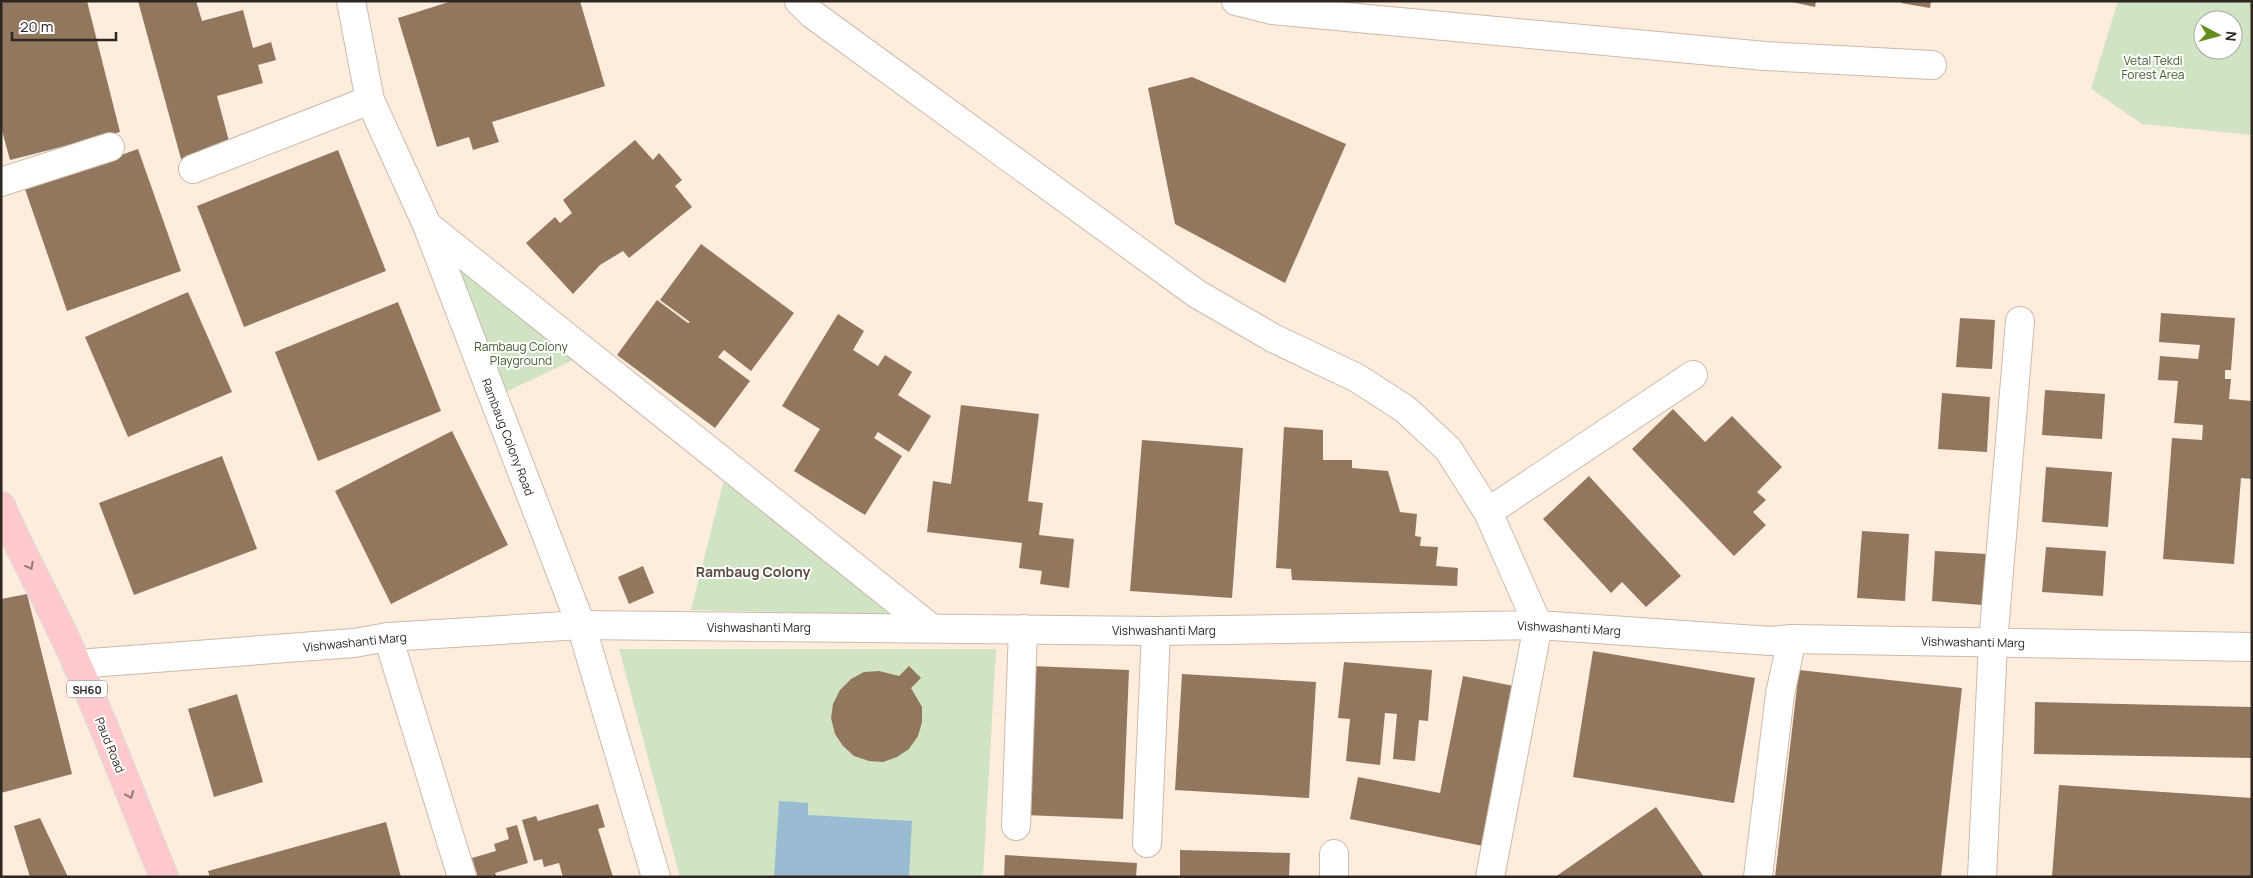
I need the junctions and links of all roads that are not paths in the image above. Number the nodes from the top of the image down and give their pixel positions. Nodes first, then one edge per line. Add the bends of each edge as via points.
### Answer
1 (351, 1) edge
2 (799, 1) edge
3 (1236, 1) edge
4 (1932, 65) dead end
5 (370, 100) junction
6 (110, 147) dead end
7 (193, 169) dead end
8 (1, 182) edge
9 (427, 225) junction
10 (2020, 321) dead end
11 (1693, 375) dead end
12 (1, 506) edge
13 (1488, 512) junction
14 (8, 540) edge
15 (581, 625) junction
16 (1538, 625) junction
17 (931, 628) junction
18 (1023, 629) junction
19 (1156, 631) junction
20 (388, 637) junction
21 (1792, 639) junction
22 (1993, 643) junction
23 (2252, 647) edge
24 (77, 664) junction
25 (1016, 826) dead end
26 (1147, 843) dead end
27 (164, 877) edge
28 (462, 877) edge
29 (656, 877) edge
30 (1490, 877) edge
31 (1758, 877) edge
32 (1982, 877) edge

1 - 5 street, Rambaug Colony Road
2 - 13 street via 812,14 1197,294 1273,338 1357,378 1405,409 1448,449
3 - 4 street via 1272,10 1765,56
5 - 7 street
5 - 9 street, Rambaug Colony Road
6 - 8 street
9 - 15 street, Rambaug Colony Road
9 - 17 street
10 - 22 street
11 - 13 street
12 - 14 main road, Paud Road / SH60
13 - 16 street
14 -> 24 main road, Paud Road / SH60 via 33,572
15 - 17 street, Vishwashanti Marg
15 - 20 street, Vishwashanti Marg
15 - 29 street, Rambaug Colony Road
16 - 19 street, Vishwashanti Marg
16 - 21 street, Vishwashanti Marg via 1771,641
16 - 30 street
17 - 18 street, Vishwashanti Marg
18 - 19 street, Vishwashanti Marg
18 - 25 street
19 - 26 street
20 - 24 street, Vishwashanti Marg via 354,643
20 - 28 street
21 - 22 street, Vishwashanti Marg
21 - 31 street via 1780,694
22 - 23 street, Vishwashanti Marg
22 - 32 street
24 -> 27 main road, Paud Road / SH60

